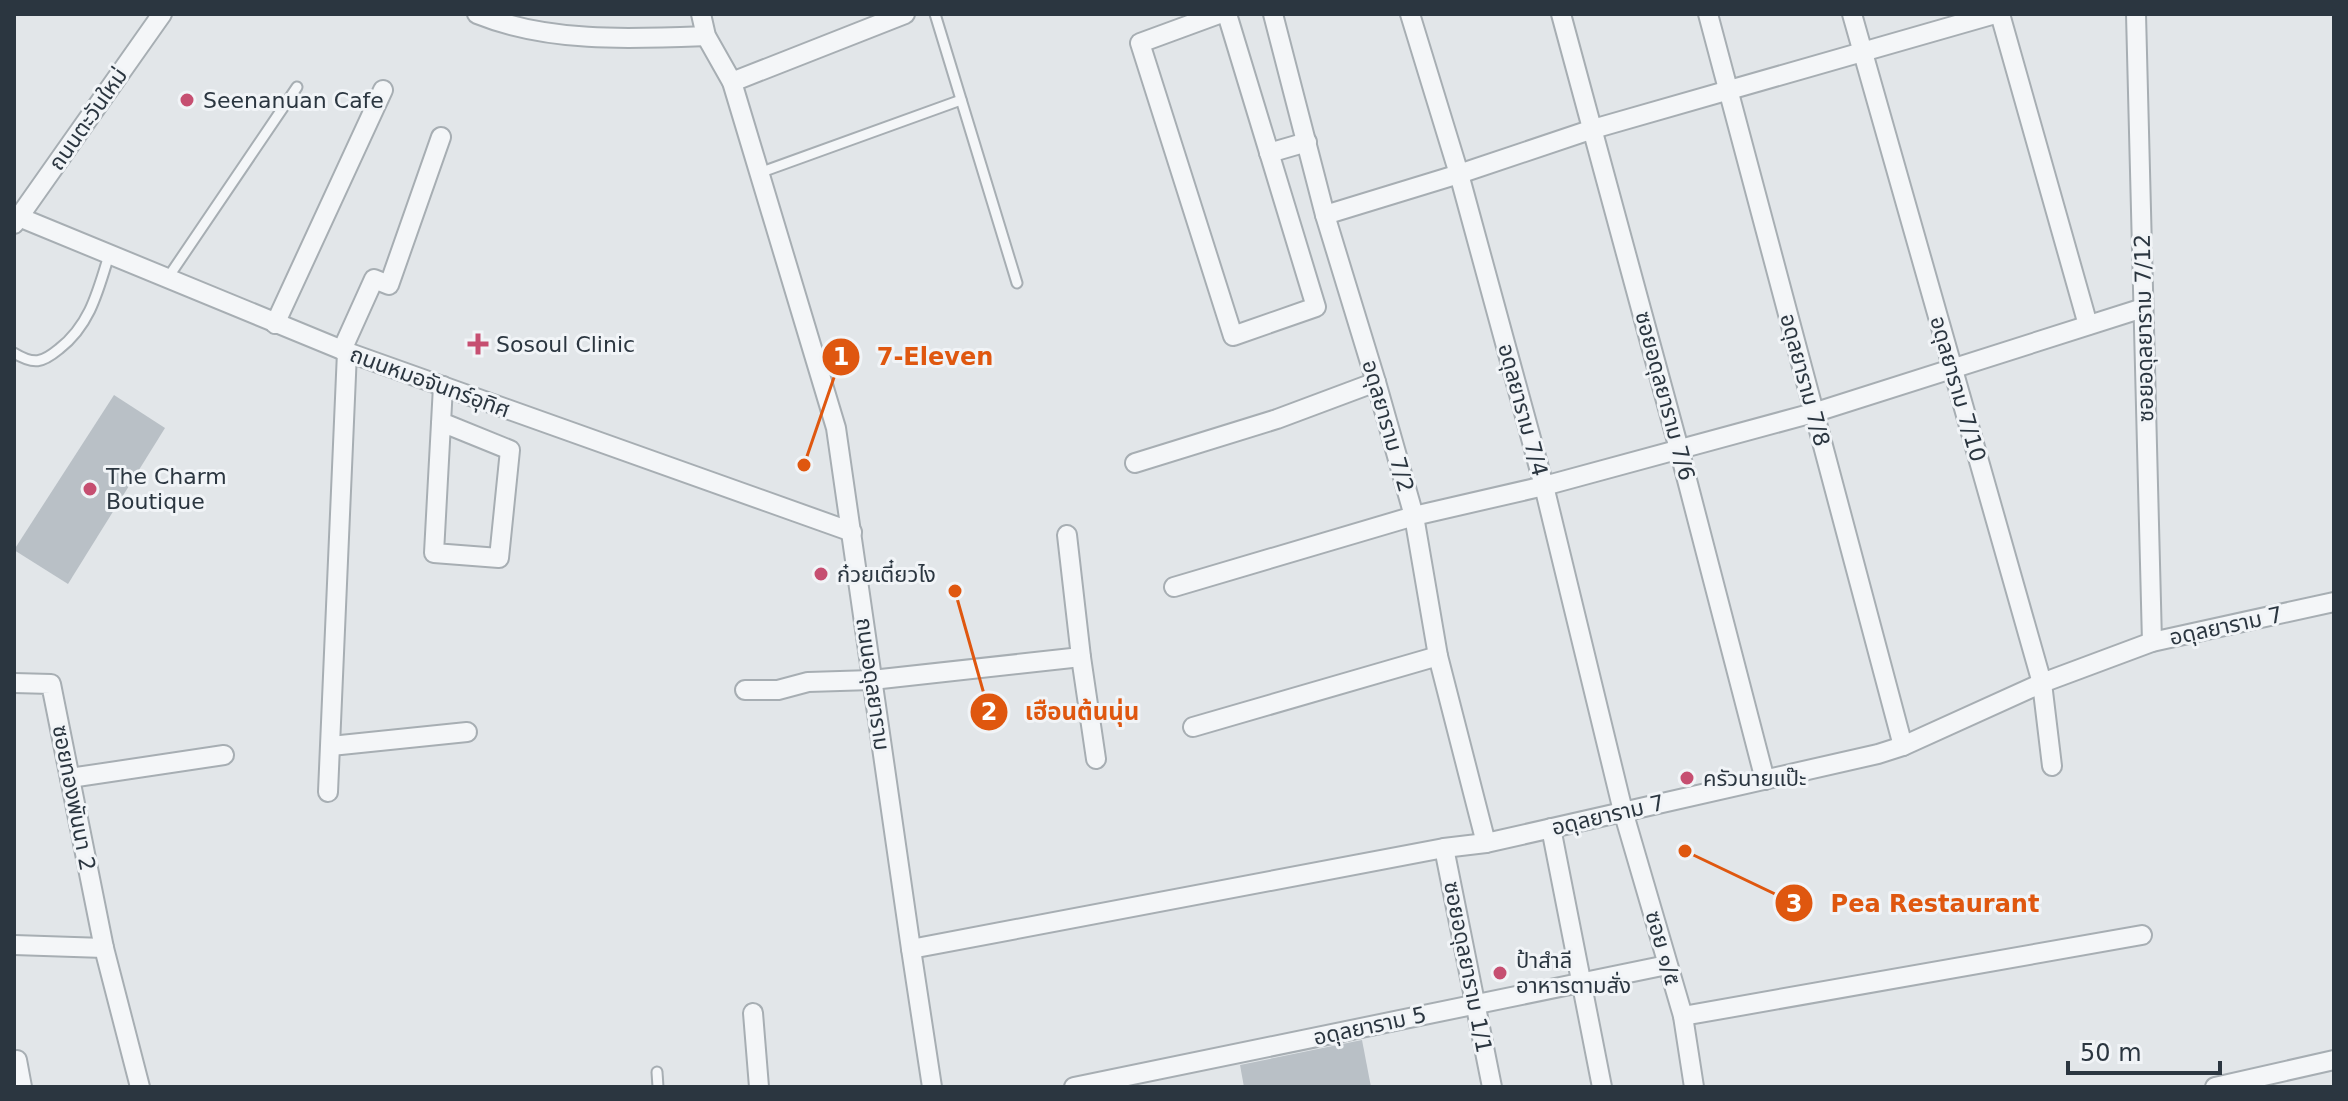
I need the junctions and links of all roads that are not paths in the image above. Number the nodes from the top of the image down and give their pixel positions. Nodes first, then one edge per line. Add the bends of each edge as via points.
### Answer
1 (162, 14) edge
2 (477, 14) edge
3 (701, 14) edge
4 (905, 14) edge
5 (935, 14) edge
6 (1219, 14) edge
7 (1227, 14) edge
8 (1273, 14) edge
9 (1410, 14) edge
10 (1561, 14) edge
11 (1708, 14) edge
12 (1852, 14) edge
13 (1997, 14) edge
14 (2136, 14) edge
15 (706, 36) junction
16 (1862, 52) junction
17 (732, 82) junction
18 (297, 87) dead end
19 (383, 90) dead end
20 (1728, 90) junction
21 (961, 100) junction
22 (1593, 129) junction
23 (441, 137) dead end
24 (1307, 142) junction
25 (1269, 153) junction
26 (759, 173) junction
27 (1459, 174) junction
28 (1325, 215) junction
29 (15, 219) edge
30 (109, 255) junction
31 (167, 279) junction
32 (1017, 283) dead end
33 (2143, 308) junction
34 (275, 324) junction
35 (2088, 325) junction
36 (344, 351) junction
37 (14, 353) edge
38 (1951, 368) junction
39 (1376, 382) junction
40 (443, 386) junction
41 (1813, 413) junction
42 (441, 422) junction
43 (1679, 449) junction
44 (1135, 463) dead end
45 (1544, 486) junction
46 (1414, 516) junction
47 (852, 532) junction
48 (1067, 535) dead end
49 (1174, 587) dead end
50 (2334, 602) edge
51 (2152, 642) junction
52 (1438, 656) junction
53 (1081, 657) junction
54 (872, 680) junction
55 (14, 683) edge
56 (2042, 683) junction
57 (745, 690) dead end
58 (1193, 727) dead end
59 (467, 732) dead end
60 (331, 746) junction
61 (1903, 746) junction
62 (224, 755) dead end
63 (1096, 759) dead end
64 (2052, 766) dead end
65 (70, 778) junction
66 (1765, 780) junction
67 (328, 792) dead end
68 (1623, 811) junction
69 (1551, 828) junction
70 (1486, 843) junction
71 (1444, 848) junction
72 (2142, 935) dead end
73 (14, 945) edge
74 (104, 948) junction
75 (911, 949) junction
76 (1667, 965) junction
77 (1581, 983) junction
78 (1476, 1004) junction
79 (753, 1013) dead end
80 (1683, 1016) junction
81 (17, 1060) dead end
82 (2334, 1060) edge
83 (657, 1072) dead end
84 (22, 1087) edge
85 (140, 1087) edge
86 (658, 1087) edge
87 (759, 1087) edge
88 (932, 1087) edge
89 (1074, 1087) edge
90 (1492, 1087) edge
91 (1602, 1087) edge
92 (1694, 1087) edge
93 (2215, 1087) edge

1 - 29 street, ถนนตะวันใหม่
2 - 15 street via 504,25 607,39
3 - 15 street, ถนนอดุลยาราม
4 - 17 street
5 - 21 lane
6 - 25 street via 1140,43 1233,336 1316,307
7 - 25 street
8 - 24 street, อดุลยาราม 7/2
9 - 27 street, อดุลยาราม 7/4
10 - 22 street, ซอยอดุลยาราม 7/6
11 - 20 street, อดุลยาราม 7/8
12 - 16 street, อดุลยาราม 7/10
13 - 16 street
13 - 35 street
14 - 33 street, ซอยอดุลยาราม 7/12
15 - 17 street, ถนนอดุลยาราม
16 - 20 street
16 - 38 street, อดุลยาราม 7/10
17 - 26 street, ถนนอดุลยาราม
18 - 31 lane
19 - 34 street
20 - 22 street
20 - 41 street, อดุลยาราม 7/8
21 - 26 lane
21 - 32 lane
22 - 27 street
22 - 43 street, ซอยอดุลยาราม 7/6
23 - 36 street via 389,285 374,279
24 - 25 street
24 - 28 street, อดุลยาราม 7/2
26 - 47 street, ถนนอดุลยาราม via 836,428
27 - 28 street
27 - 45 street, อดุลยาราม 7/4
28 - 39 street, อดุลยาราม 7/2
29 - 30 street, ถนนหมอจันทร์อุทิศ
30 - 31 street, ถนนหมอจันทร์อุทิศ
30 - 37 lane via 79,331 46,360 32,362
31 - 34 street, ถนนหมอจันทร์อุทิศ
33 - 35 street
33 - 51 street, ซอยอดุลยาราม 7/12
34 - 36 street, ถนนหมอจันทร์อุทิศ
35 - 38 street
36 - 40 street, ถนนหมอจันทร์อุทิศ
36 - 60 street
38 - 41 street
38 - 56 street, อดุลยาราม 7/10
39 - 44 street
39 - 46 street, อดุลยาราม 7/2
40 - 42 street
40 - 47 street, ถนนหมอจันทร์อุทิศ
41 - 43 street
41 - 61 street, อดุลยาราม 7/8
42 - 42 street via 434,553 499,558 510,450
43 - 45 street
43 - 66 street, ซอยอดุลยาราม 7/6
45 - 46 street
45 - 68 street, อดุลยาราม 7/4
46 - 49 street
46 - 52 street, อดุลยาราม 7/2
47 - 54 street, ถนนอดุลยาราม
48 - 53 street
50 - 51 street, อดุลยาราม 7
51 - 56 street, อดุลยาราม 7
52 - 58 street
52 - 70 street, อดุลยาราม 7/2
53 - 54 street
53 - 63 street
54 - 57 street
54 - 75 street, ถนนอดุลยาราม
55 - 65 street, ซอยทองพันนา 2 via 51,684
56 - 61 street, อดุลยาราม 7
56 - 64 street, อดุลยาราม 7/10
59 - 60 street
60 - 67 street
61 - 66 street, อดุลยาราม 7
62 - 65 street
65 - 74 street, ซอยทองพันนา 2
66 - 68 street, อดุลยาราม 7
68 - 69 street, อดุลยาราม 7
68 - 76 street, ซอย ๑/๕
69 - 70 street, อดุลยาราม 7
69 - 77 street
70 - 71 street, อดุลยาราม 7
71 - 75 street, อดุลยาราม 7
71 - 78 street, ซอยอดุลยาราม 1/1
72 - 80 street
73 - 74 street
74 - 85 street, ซอยทองพันนา 2
75 - 88 street, ถนนอดุลยาราม
76 - 77 street, อดุลยาราม 5
76 - 80 street, ซอย ๑/๕
77 - 78 street, อดุลยาราม 5
77 - 91 street
78 - 89 street, อดุลยาราม 5
78 - 90 street, ซอยอดุลยาราม 1/1
79 - 87 street
80 - 92 street, ซอย ๑/๕
81 - 84 street
82 - 93 street
83 - 86 lane

